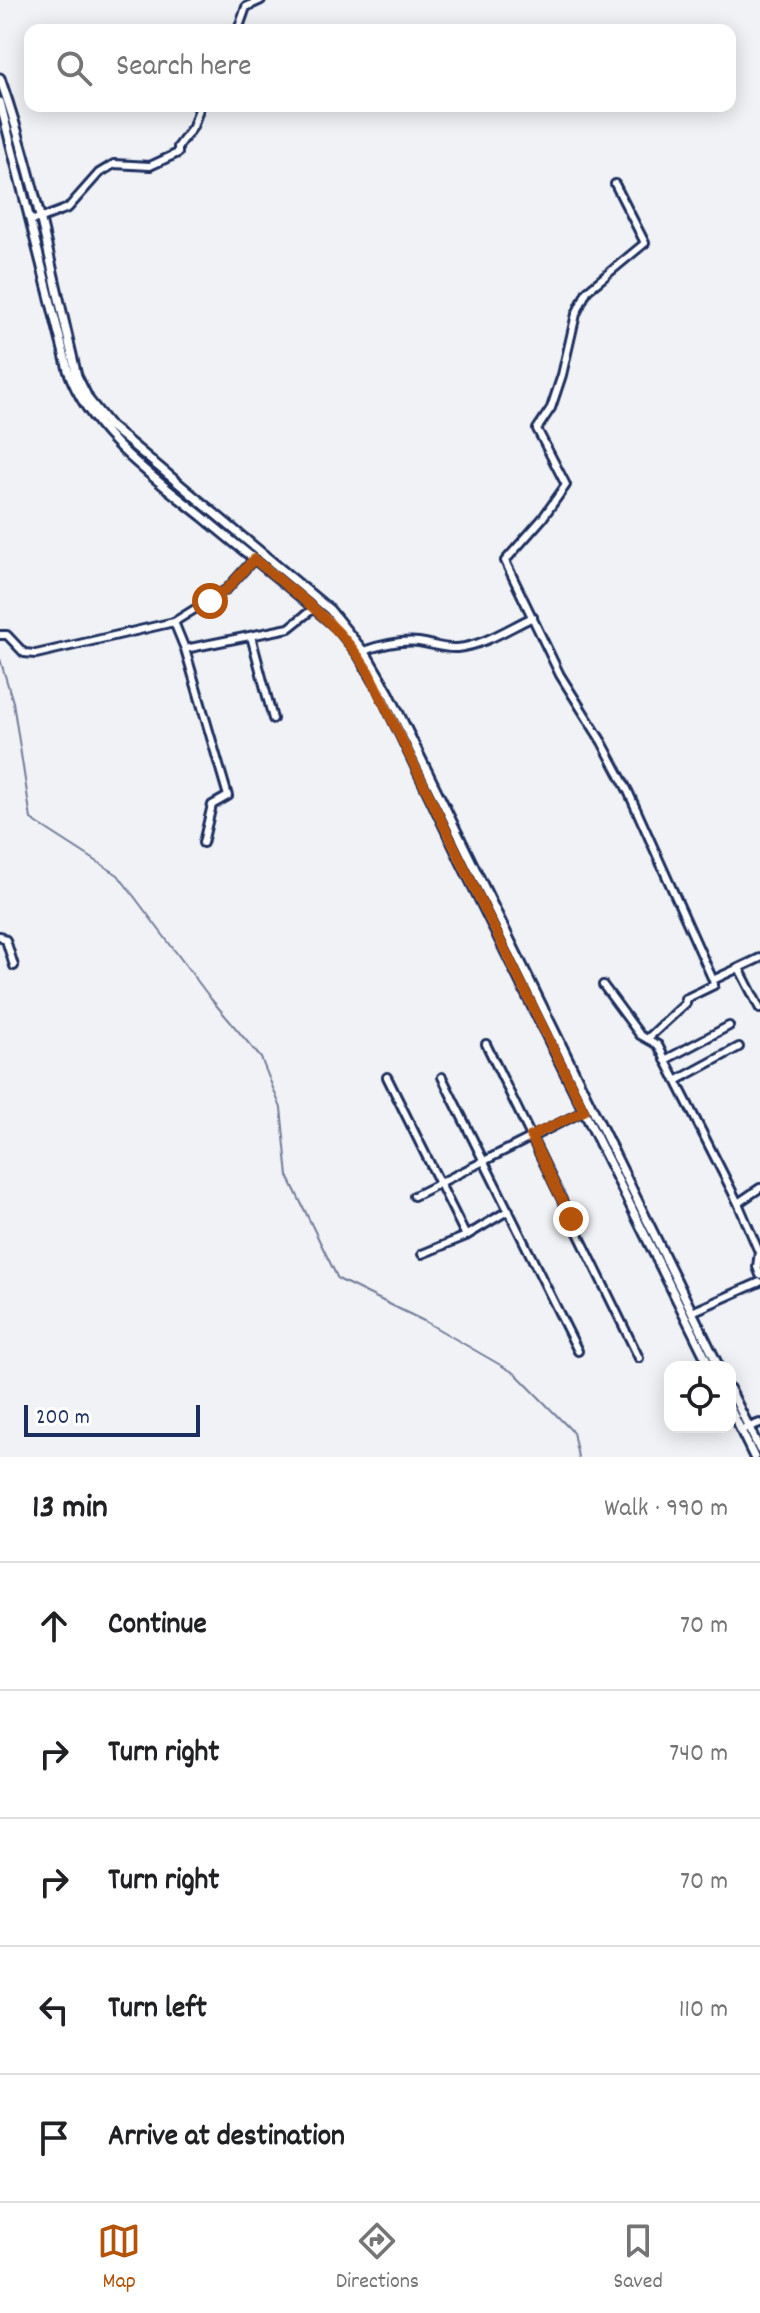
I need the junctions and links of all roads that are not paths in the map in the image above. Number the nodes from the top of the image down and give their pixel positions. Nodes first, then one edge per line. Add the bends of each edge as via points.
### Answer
1 (261, 0) edge
2 (239, 24) edge
3 (0, 78) edge
4 (0, 102) edge
5 (198, 112) edge
6 (615, 184) dead end
7 (35, 219) junction
8 (254, 559) junction
9 (314, 608) junction
10 (533, 617) junction
11 (174, 622) junction
12 (0, 635) edge
13 (251, 636) junction
14 (185, 649) junction
15 (363, 651) junction
16 (273, 719) dead end
17 (203, 843) dead end
18 (0, 936) edge
19 (760, 958) edge
20 (14, 966) dead end
21 (739, 968) junction
22 (713, 980) junction
23 (603, 985) dead end
24 (760, 1009) edge
25 (729, 1026) dead end
26 (647, 1039) junction
27 (486, 1044) dead end
28 (739, 1047) dead end
29 (665, 1060) junction
30 (387, 1077) dead end
31 (442, 1077) dead end
32 (676, 1081) junction
33 (584, 1111) junction
34 (531, 1136) junction
35 (484, 1161) junction
36 (440, 1183) junction
37 (760, 1188) edge
38 (414, 1196) dead end
39 (738, 1203) junction
40 (509, 1210) junction
41 (466, 1236) junction
42 (422, 1254) dead end
43 (760, 1275) edge
44 (760, 1282) edge
45 (692, 1312) junction
46 (578, 1351) dead end
47 (639, 1358) dead end
48 (707, 1361) edge
49 (716, 1361) edge
50 (736, 1405) edge
51 (736, 1416) edge
52 (760, 1423) edge
53 (745, 1428) junction
54 (760, 1450) edge
55 (754, 1457) edge

1 - 2 street via 246,7
3 - 7 main road
4 - 7 main road
5 - 7 street via 178,153 150,166 114,164 68,208
6 - 10 street via 645,243 587,291 551,408 537,429 566,485 505,561
7 - 8 main road via 68,370 82,402 102,430
7 - 15 main road via 77,376 89,400 110,426 330,610
8 - 9 main road
8 - 11 street via 227,589
9 - 13 street via 289,628
9 - 33 main road via 351,645 378,688
10 - 15 street via 461,648 416,641
10 - 22 street via 560,675 628,791
11 - 12 street via 36,654 24,653 7,635
11 - 14 street
13 - 14 street
13 - 16 street
14 - 17 street via 228,796 212,805
15 - 45 main road via 389,693
18 - 20 street
19 - 21 street
21 - 22 street
21 - 24 street
22 - 26 street via 714,985 685,999
23 - 26 street
25 - 29 street
26 - 29 street via 658,1045
27 - 34 street
28 - 32 street
29 - 32 street
30 - 36 street
31 - 35 street
32 - 39 street
33 - 34 street
33 - 48 main road
34 - 35 street
34 - 47 street
35 - 36 street
35 - 40 street
36 - 38 street
36 - 41 street
37 - 39 street
39 - 43 street via 759,1252
40 - 41 street
40 - 46 street
41 - 42 street
44 - 45 street
45 - 49 main road
50 - 53 main road
51 - 53 main road
52 - 53 street
53 - 54 main road
53 - 55 main road

